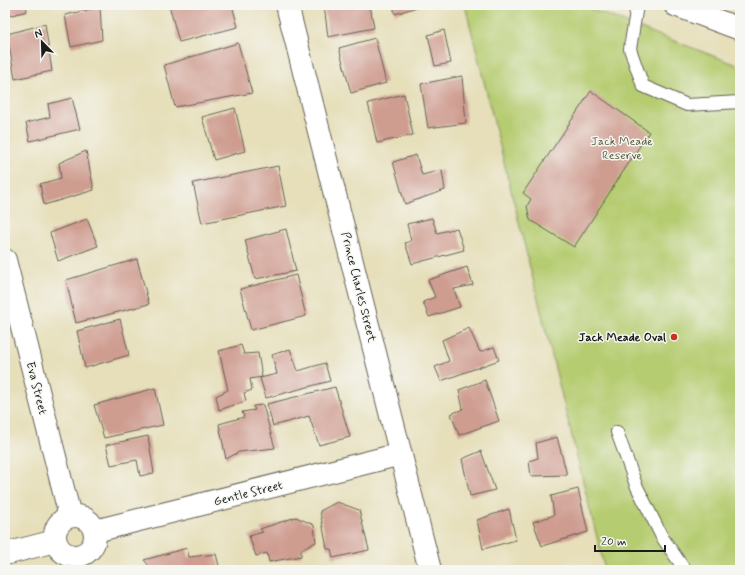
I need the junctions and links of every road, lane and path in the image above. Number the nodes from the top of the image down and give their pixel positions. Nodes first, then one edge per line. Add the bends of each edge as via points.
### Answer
1 (286, 5) edge
2 (637, 5) edge
3 (675, 5) edge
4 (740, 29) edge
5 (740, 102) edge
6 (5, 260) edge
7 (617, 432) dead end
8 (401, 454) junction
9 (70, 516) junction
10 (95, 531) junction
11 (55, 541) junction
12 (5, 554) edge
13 (82, 563) edge
14 (430, 570) edge
15 (685, 570) edge

1 - 8 street, Prince Charles Street
2 - 5 lane via 630,49 643,86 687,104
3 - 4 street
6 - 9 street, Eva Street
7 - 15 lane via 636,485 662,536
8 - 10 street, Gentle Street
8 - 14 street, Prince Charles Street
9 - 10 street via 76,515 87,520
9 - 11 street via 57,526
10 - 13 street via 95,541
11 - 12 street
11 - 13 street via 61,551

